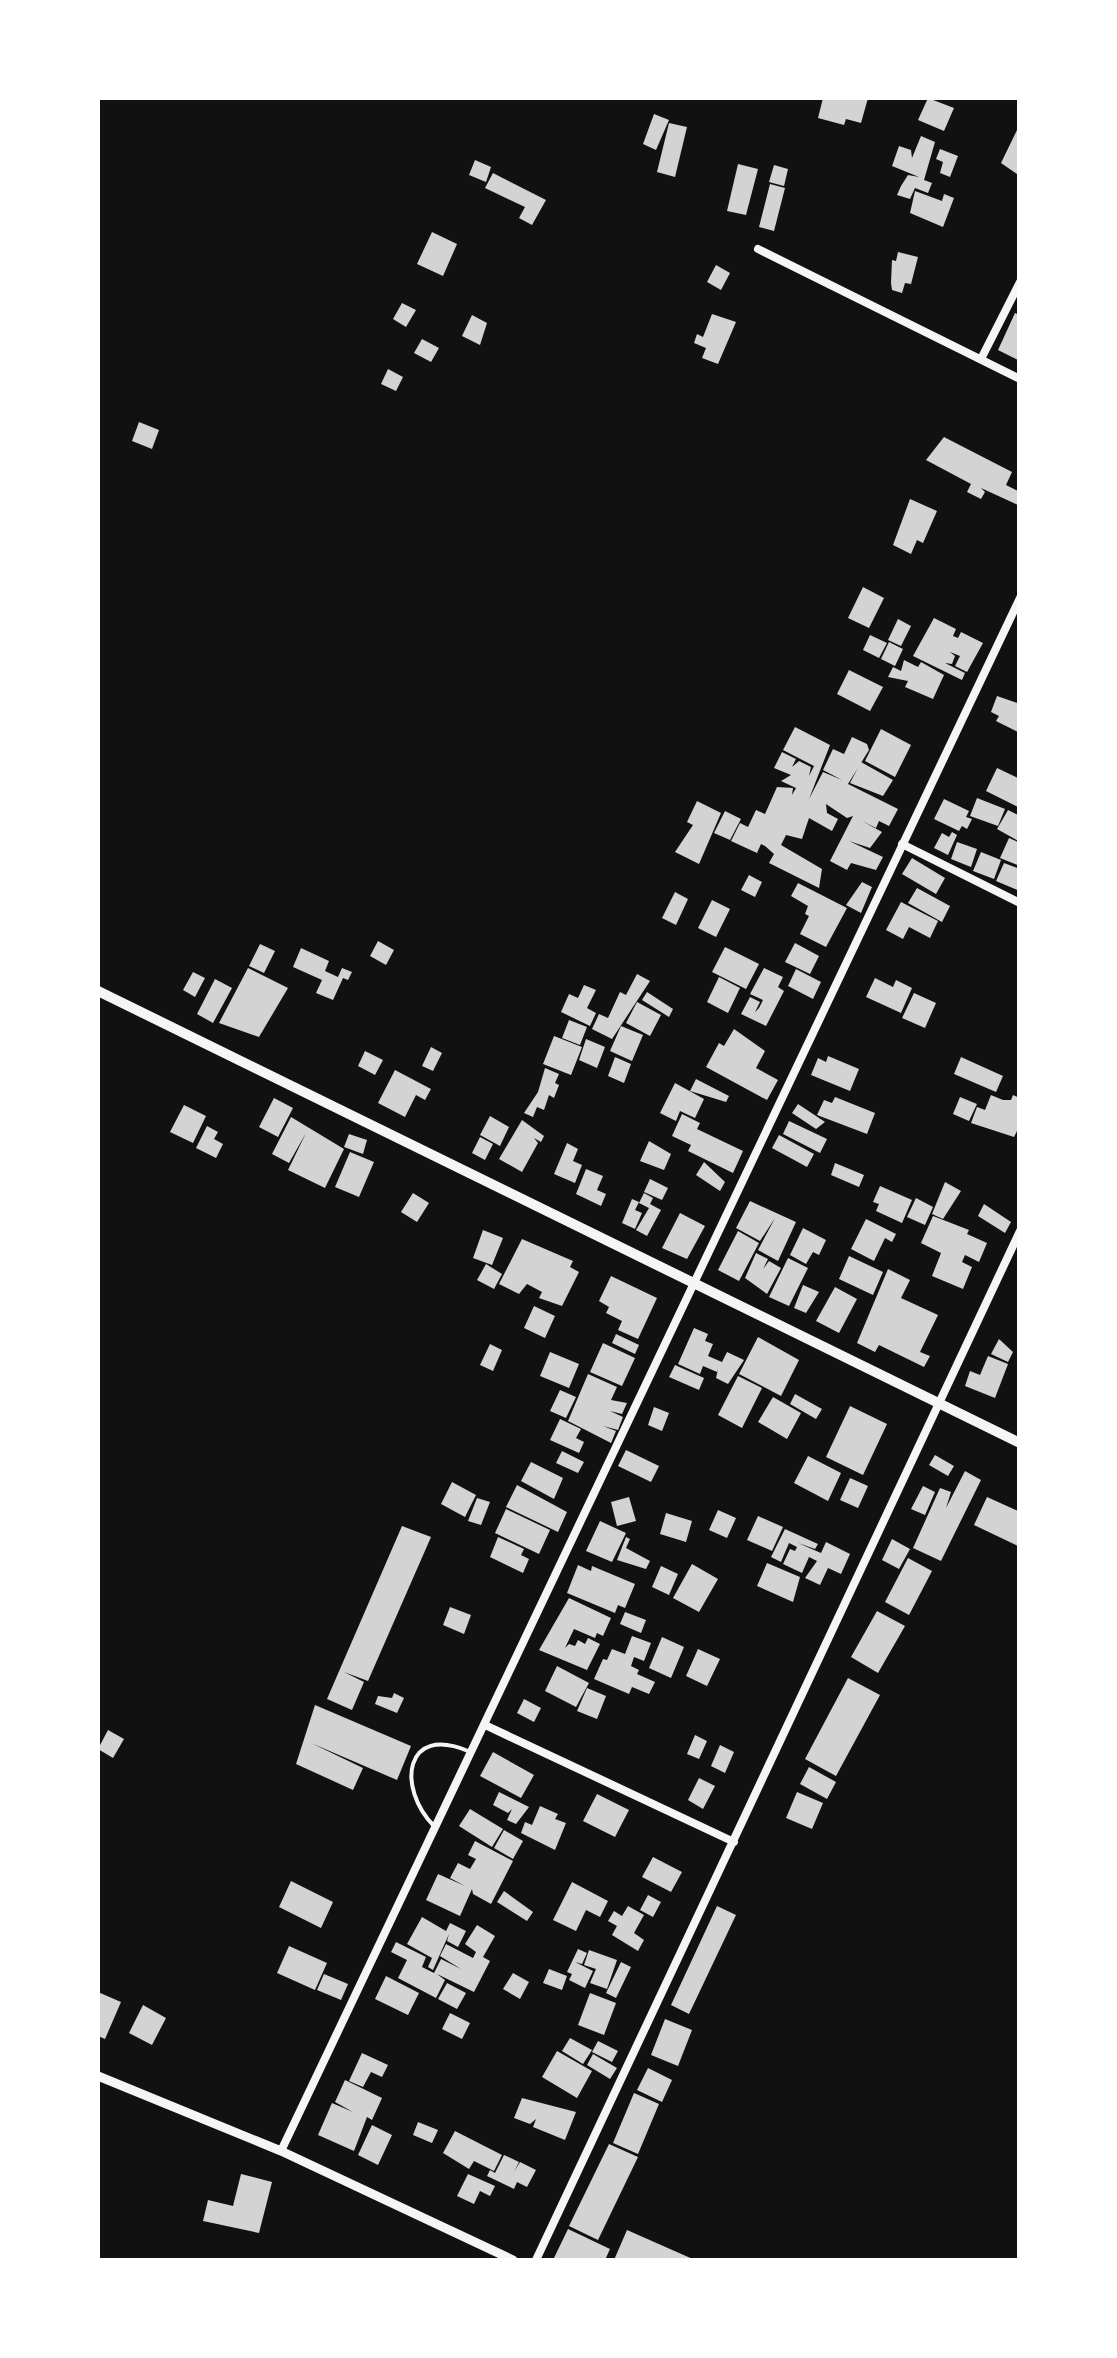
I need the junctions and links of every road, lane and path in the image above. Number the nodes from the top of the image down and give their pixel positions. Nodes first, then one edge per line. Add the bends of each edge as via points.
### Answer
1 (758, 249) dead end
2 (1020, 282) edge
3 (981, 359) junction
4 (1020, 379) edge
5 (1020, 598) edge
6 (902, 844) junction
7 (1020, 903) edge
8 (98, 991) edge
9 (1020, 1231) edge
10 (693, 1284) junction
11 (941, 1406) junction
12 (1020, 1442) edge
13 (485, 1725) junction
14 (472, 1752) junction
15 (435, 1827) junction
16 (734, 1842) junction
17 (98, 2076) edge
18 (281, 2151) junction
19 (513, 2260) edge
20 (536, 2260) edge

1 - 3 street
2 - 3 street
3 - 4 street
5 - 6 street
6 - 7 street
6 - 10 street
8 - 10 main road
9 - 11 street
10 - 11 main road
10 - 13 street
11 - 12 main road
11 - 16 street
13 - 14 street
13 - 16 street
14 - 15 street
14 - 15 lane via 440,1743 413,1763 410,1787 419,1811
15 - 18 street
16 - 20 street
17 - 18 street
18 - 19 street

